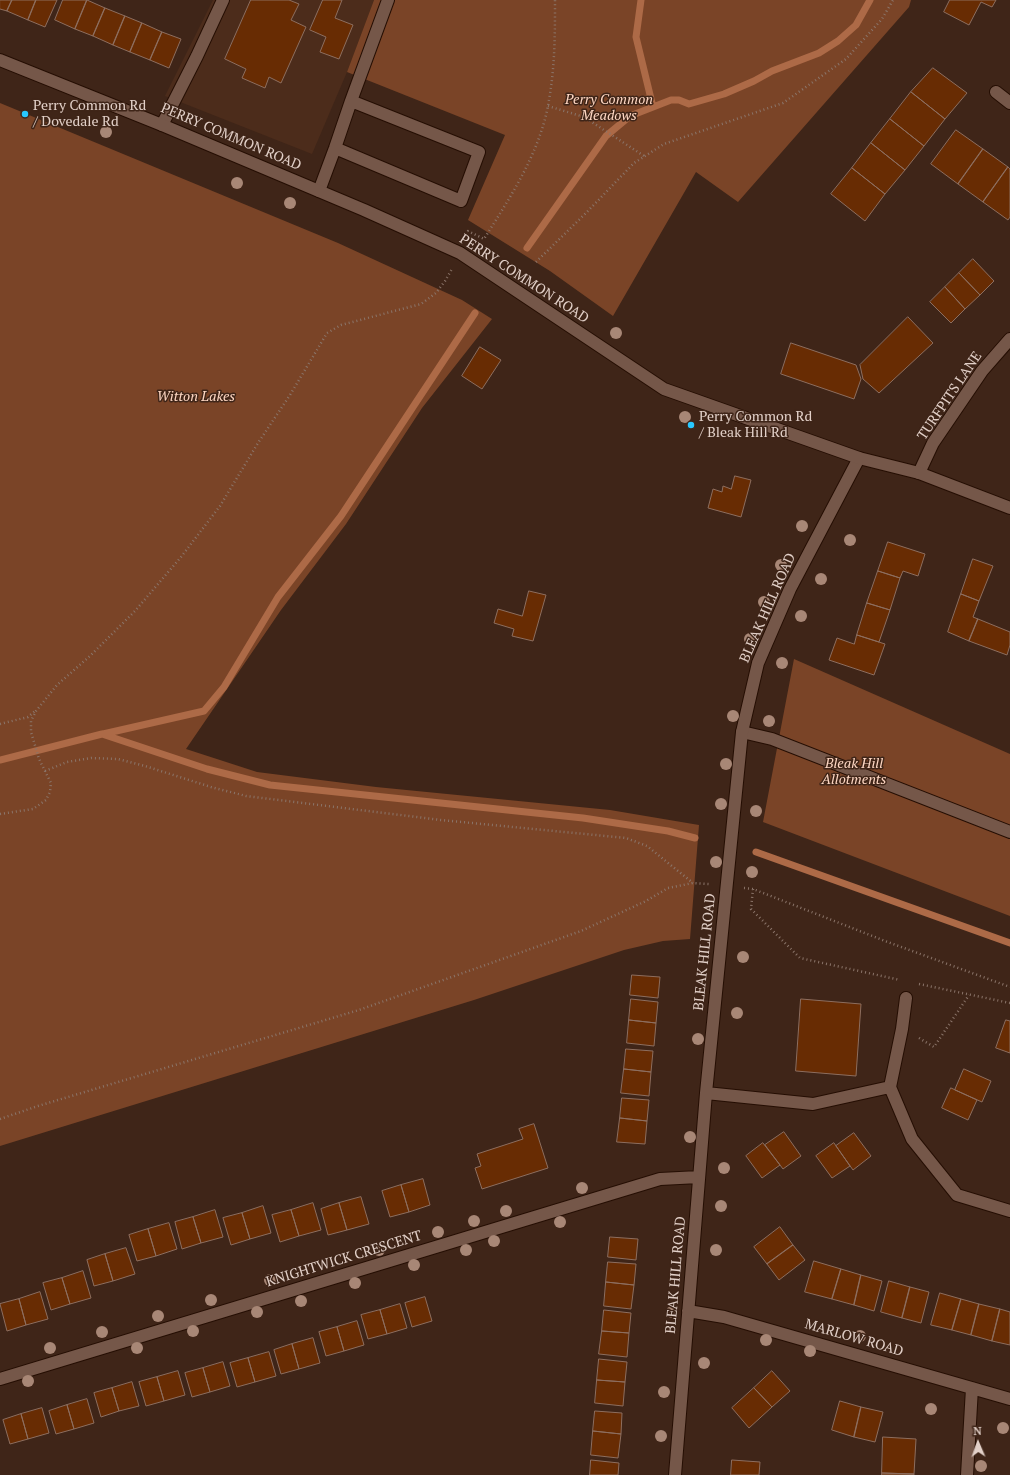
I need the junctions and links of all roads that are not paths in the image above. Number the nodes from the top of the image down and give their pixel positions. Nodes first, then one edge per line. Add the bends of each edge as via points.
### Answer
1 (223, 0) edge
2 (388, 0) edge
3 (0, 60) edge
4 (996, 92) dead end
5 (351, 100) junction
6 (1010, 102) edge
7 (162, 125) junction
8 (335, 148) junction
9 (319, 191) junction
10 (1010, 339) edge
11 (859, 458) junction
12 (919, 473) junction
13 (1010, 508) edge
14 (742, 732) junction
15 (1010, 832) edge
16 (906, 998) dead end
17 (890, 1087) junction
18 (706, 1093) junction
19 (699, 1177) junction
20 (1010, 1211) edge
21 (688, 1312) junction
22 (0, 1379) edge
23 (972, 1388) junction
24 (1010, 1399) edge
25 (675, 1475) edge
26 (967, 1475) edge

1 - 7 street
2 - 5 street
3 - 7 street, PERRY COMMON ROAD
4 - 6 street
5 - 8 street
5 - 8 street via 479,152 461,201
7 - 9 street, PERRY COMMON ROAD
8 - 9 street
9 - 11 street, PERRY COMMON ROAD via 460,253 664,389
10 - 12 street, TURFPITS LANE via 982,371 933,443
11 - 12 street, PERRY COMMON ROAD
11 - 14 street, BLEAK HILL ROAD via 790,589 758,663
12 - 13 street, PERRY COMMON ROAD
14 - 15 street via 772,739
14 - 18 street, BLEAK HILL ROAD
16 - 17 street
17 - 18 street via 813,1104
17 - 20 street via 912,1139 957,1195
18 - 19 street, BLEAK HILL ROAD
19 - 21 street, BLEAK HILL ROAD
19 - 22 street, KNIGHTWICK CRESCENT via 660,1179
21 - 23 street, MARLOW ROAD via 724,1317
21 - 25 street, BLEAK HILL ROAD
23 - 24 street, MARLOW ROAD
23 - 26 street

